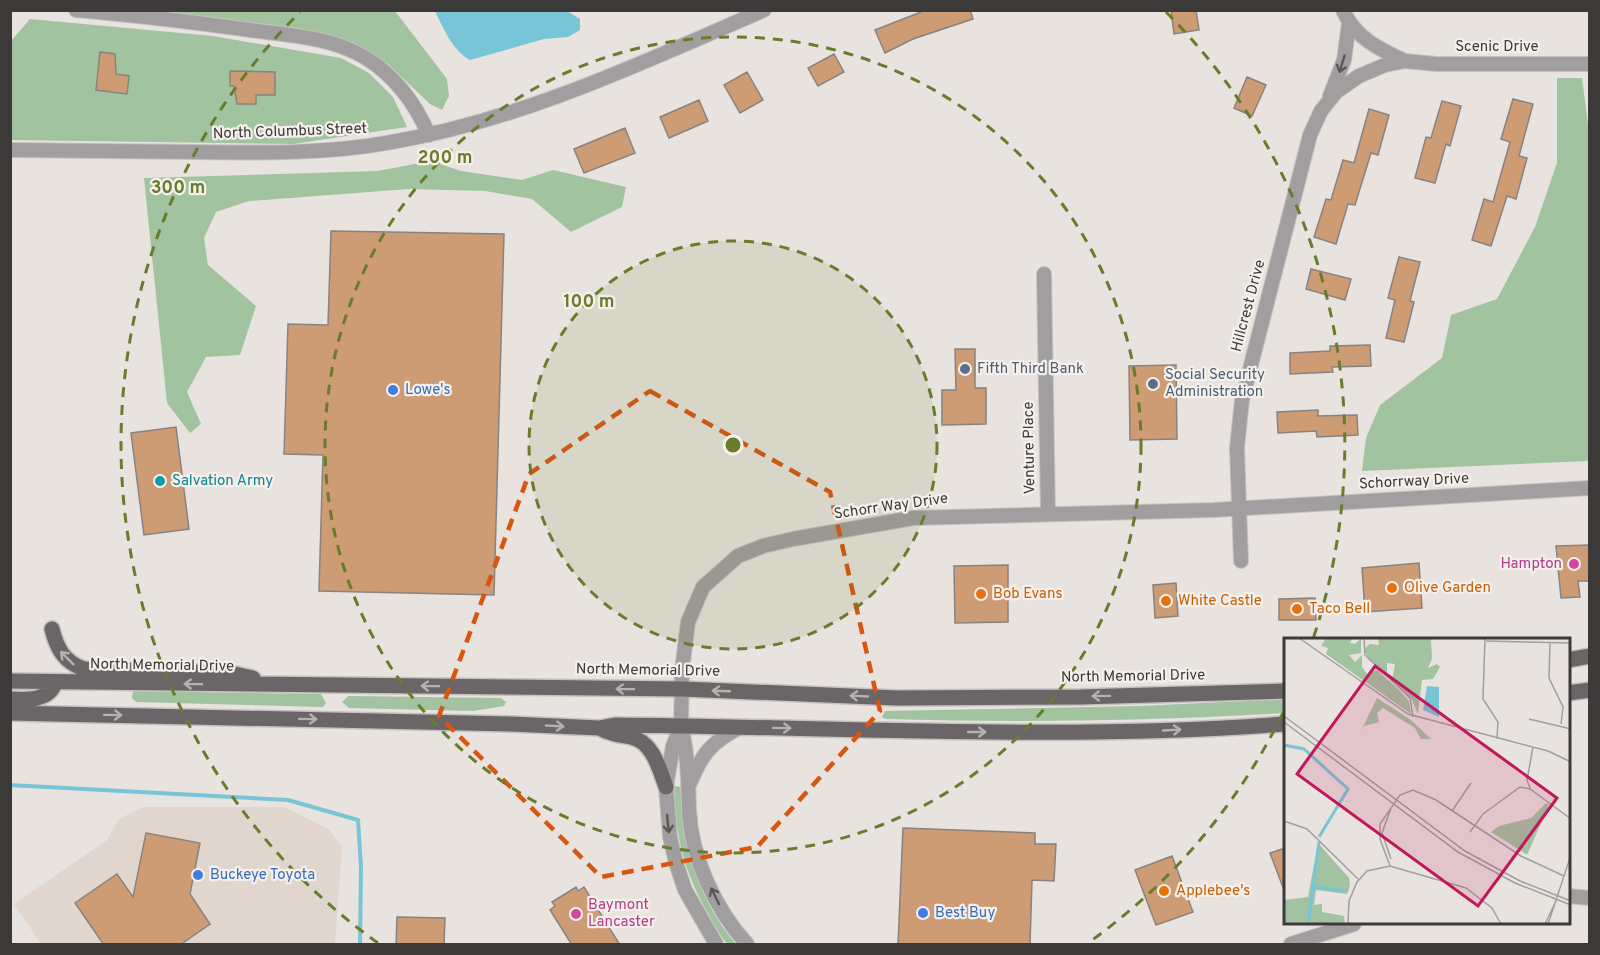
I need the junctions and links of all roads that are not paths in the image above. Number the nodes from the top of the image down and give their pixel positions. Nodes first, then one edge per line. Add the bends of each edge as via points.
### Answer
1 (76, 10) edge
2 (764, 10) edge
3 (1349, 22) edge
4 (1405, 61) junction
5 (1590, 64) edge
6 (1359, 76) joint
7 (1327, 102) junction
8 (429, 135) junction
9 (10, 150) edge
10 (1044, 274) dead end
11 (1590, 488) edge
12 (1240, 508) junction
13 (1048, 514) junction
14 (1241, 561) dead end
15 (52, 628) dead end
16 (1590, 656) edge
17 (1570, 660) edge
18 (10, 681) edge
19 (55, 683) junction
20 (288, 685) junction
21 (683, 689) junction
22 (1590, 690) edge
23 (1284, 691) edge
24 (1570, 693) edge
25 (10, 699) edge
26 (10, 713) edge
27 (1284, 724) edge
28 (681, 726) junction
29 (740, 727) junction
30 (599, 728) junction
31 (690, 783) junction
32 (666, 787) junction
33 (1570, 896) edge
34 (1590, 898) edge
35 (1351, 925) edge
36 (716, 945) edge
37 (747, 945) edge
38 (1291, 945) edge

1 - 8 street via 290,36 348,49 397,83
2 - 8 street, North Columbus Street via 586,85
3 - 4 street, Scenic Drive via 1377,48
3 -> 7 street, Hillcrest Drive via 1344,60
4 - 5 street, Scenic Drive
4 - 6 street, Scenic Drive
6 - 7 street, Hillcrest Drive
7 - 12 street, Hillcrest Drive via 1310,135 1242,400 1238,448
8 - 9 street, North Columbus Street via 344,149 287,152
10 - 13 street, Venture Place
11 - 12 street, Schorrway Drive
12 - 13 street, Schorr Way Drive
12 - 14 street, Hillcrest Drive
13 - 21 street, Schorr Way Drive via 913,518 772,543 738,556 703,587 694,604 684,643
20 -> 15 main road via 230,673 84,669 63,655
16 - 17 main road
18 - 19 main road, North Memorial Drive
20 -> 19 main road, North Memorial Drive
19 - 25 main road via 46,695 36,699
21 -> 20 main road, North Memorial Drive
23 -> 21 main road, North Memorial Drive via 897,698
21 - 28 street, Schorr Way Drive
22 - 24 main road
26 -> 30 main road
29 -> 27 main road via 1070,732
28 - 29 main road
28 - 30 main road
28 - 31 street
28 - 32 street
29 - 31 street via 714,741
30 - 32 main road via 638,739 653,755
37 -> 31 street via 723,913 703,869 691,819
32 -> 36 street via 676,862 685,890
33 - 34 street
35 - 38 street

